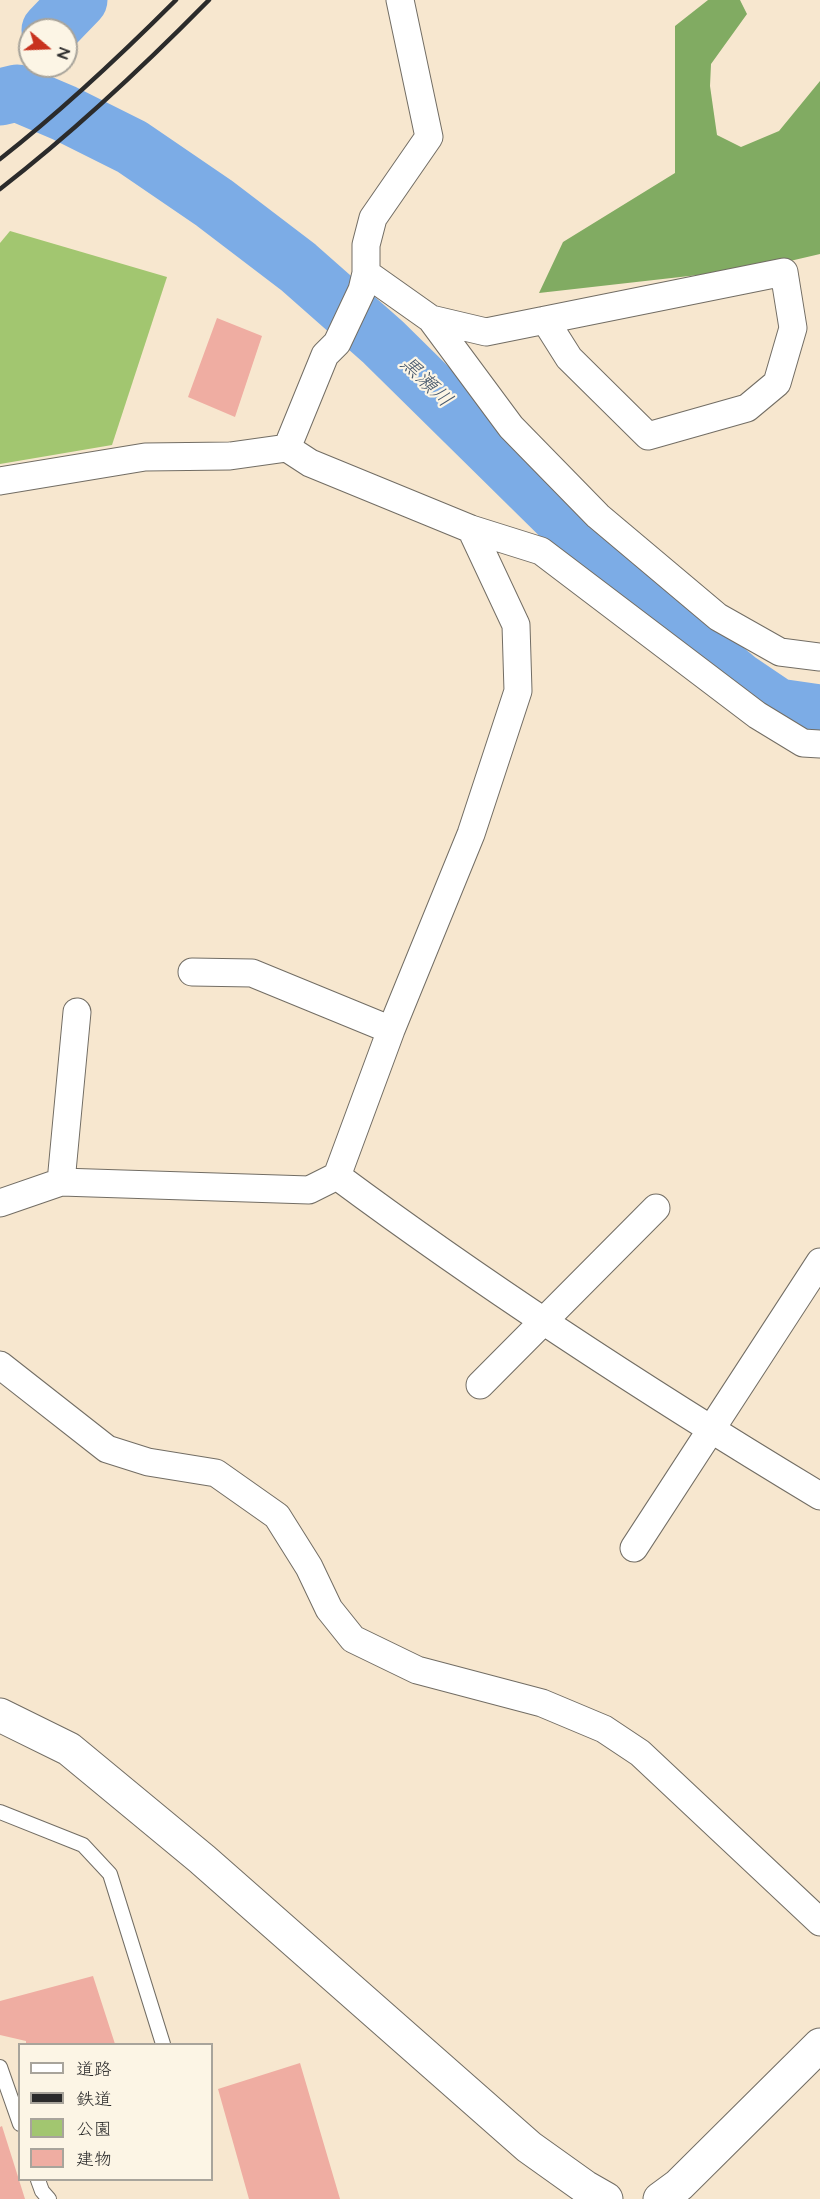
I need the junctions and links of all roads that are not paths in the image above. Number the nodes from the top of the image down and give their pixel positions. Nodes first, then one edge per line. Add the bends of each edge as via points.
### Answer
1 (400, 0) edge
2 (364, 281) junction
3 (431, 319) junction
4 (545, 320) junction
5 (287, 448) junction
6 (0, 481) edge
7 (471, 529) junction
8 (820, 657) edge
9 (820, 744) edge
10 (192, 972) dead end
11 (76, 1012) dead end
12 (391, 1030) junction
13 (337, 1176) junction
14 (61, 1182) junction
15 (0, 1203) edge
16 (656, 1208) dead end
17 (820, 1262) edge
18 (544, 1322) junction
19 (0, 1365) edge
20 (480, 1385) dead end
21 (711, 1431) junction
22 (820, 1496) edge
23 (634, 1548) dead end
24 (0, 1715) edge
25 (0, 1812) edge
26 (820, 1922) edge
27 (163, 2043) edge
28 (820, 2045) edge
29 (0, 2067) edge
30 (18, 2118) edge
31 (38, 2181) edge
32 (676, 2194) edge
33 (49, 2199) edge
34 (606, 2199) edge

1 - 2 street via 429,137 373,218 366,245
2 - 3 street
2 - 5 street via 337,344 325,355
3 - 4 street via 486,332
3 - 8 street via 511,427 598,516 718,617 780,652
4 - 4 street via 784,272 792,328 777,383 747,408 648,436 569,358
5 - 6 street via 230,456 145,457
5 - 7 street via 310,463
7 - 9 street via 541,551 757,715 803,743
7 - 12 street via 516,625 518,691 471,834
10 - 12 street via 252,973
11 - 14 street
12 - 13 street
13 - 14 street via 309,1190
13 - 18 street
14 - 15 street
16 - 18 street
17 - 21 street
18 - 20 street
18 - 21 street
19 - 26 street via 106,1449 148,1462 216,1473 277,1516 309,1567 329,1609 353,1639 417,1670 542,1703 604,1729 640,1753
21 - 22 street
21 - 23 street
24 - 34 street via 69,1749 202,1859 529,2147
25 - 27 lane via 83,1845 110,1874
28 - 32 street
29 - 30 lane
31 - 33 lane

